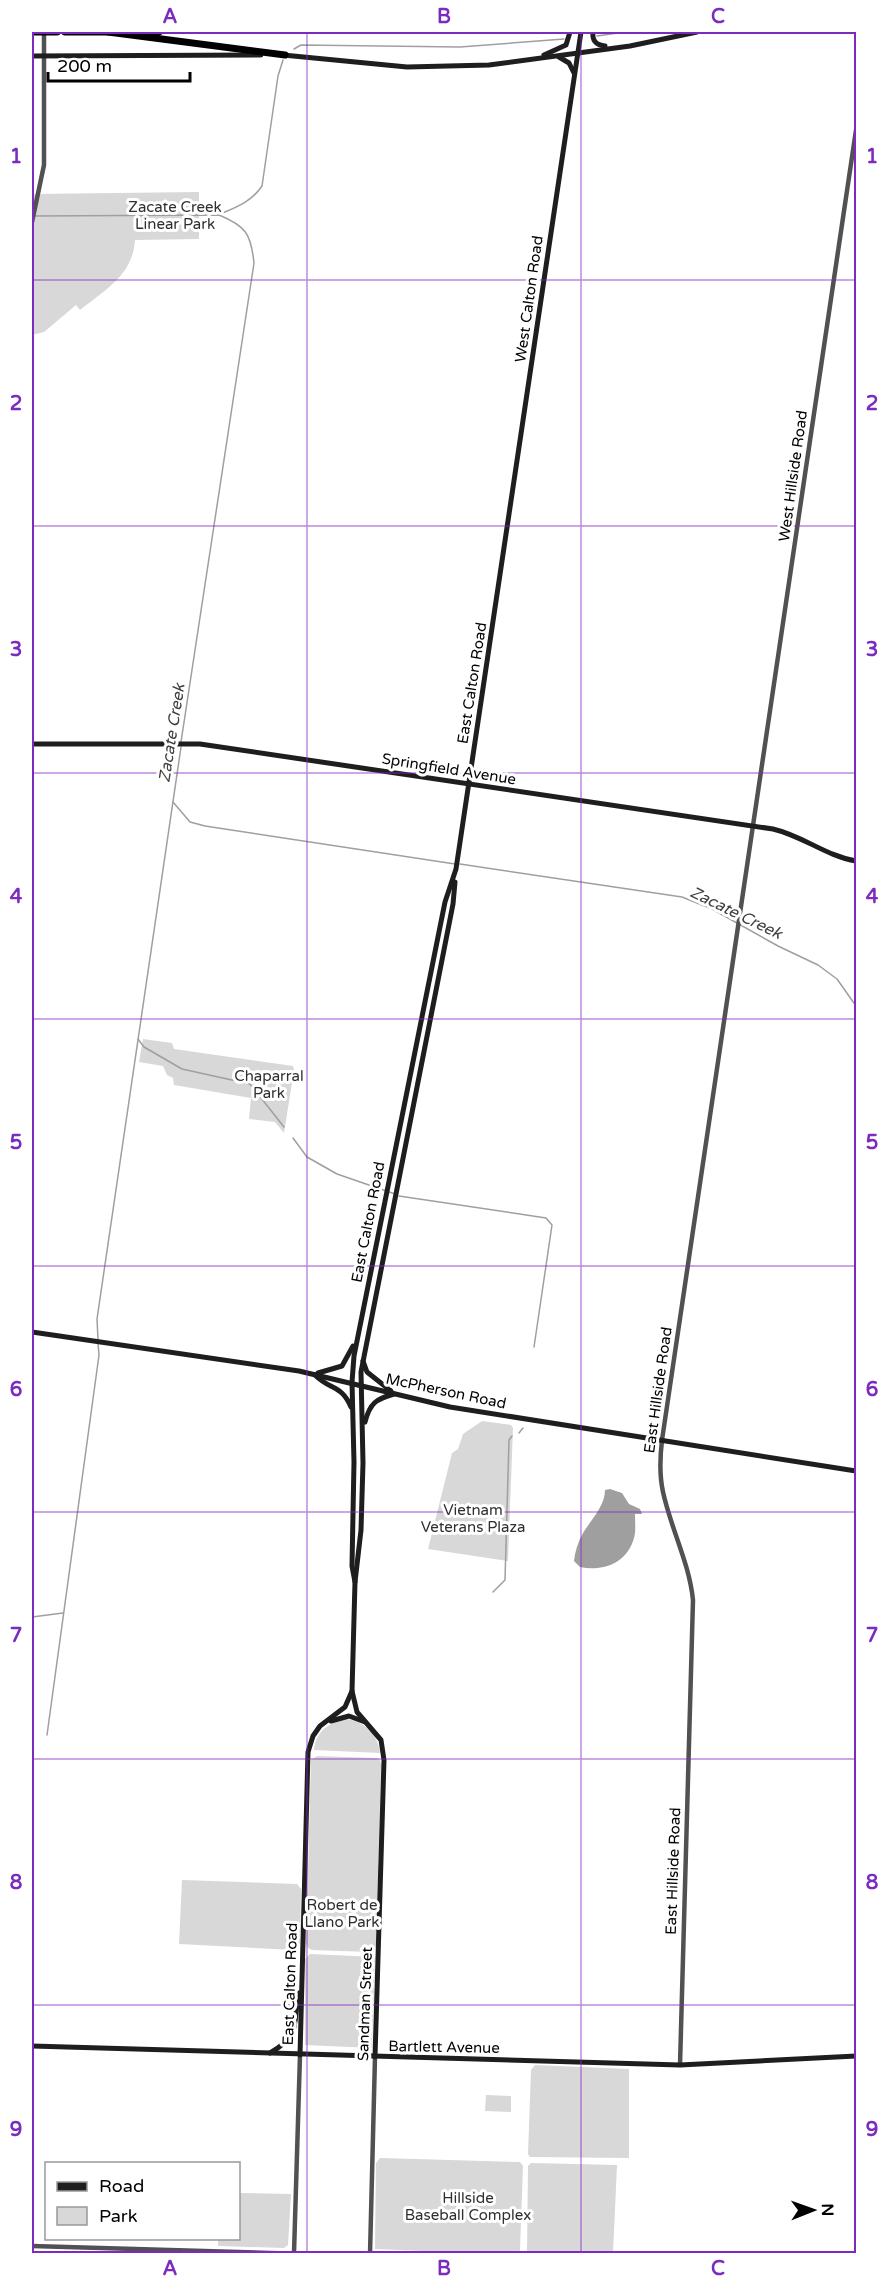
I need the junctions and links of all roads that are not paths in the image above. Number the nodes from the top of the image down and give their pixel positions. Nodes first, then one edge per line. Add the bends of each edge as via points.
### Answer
1 (32, 32) edge
2 (44, 32) edge
3 (57, 32) edge
4 (65, 32) edge
5 (108, 32) edge
6 (159, 32) edge
7 (570, 32) edge
8 (580, 32) edge
9 (593, 32) edge
10 (697, 32) edge
11 (610, 48) junction
12 (577, 52) junction
13 (285, 55) junction
14 (32, 56) edge
15 (44, 56) junction
16 (554, 56) junction
17 (537, 58) junction
18 (574, 75) junction
19 (856, 130) edge
20 (32, 222) edge
21 (502, 569) joint
22 (32, 744) edge
23 (470, 784) junction
24 (753, 826) junction
25 (856, 861) edge
26 (456, 871) junction
27 (433, 963) junction
28 (441, 965) junction
29 (403, 1109) junction
30 (412, 1110) junction
31 (380, 1225) junction
32 (388, 1227) junction
33 (369, 1279) junction
34 (378, 1281) junction
35 (366, 1297) junction
36 (373, 1304) junction
37 (32, 1332) edge
38 (357, 1339) junction
39 (362, 1357) junction
40 (314, 1374) junction
41 (352, 1382) junction
42 (361, 1385) junction
43 (394, 1394) junction
44 (353, 1411) junction
45 (363, 1429) junction
46 (662, 1440) junction
47 (856, 1471) edge
48 (353, 1529) junction
49 (361, 1530) junction
50 (355, 1582) junction
51 (352, 1691) junction
52 (345, 1707) junction
53 (355, 1708) junction
54 (350, 1716) junction
55 (327, 1722) junction
56 (369, 1725) junction
57 (302, 1983) junction
58 (32, 2046) edge
59 (269, 2054) junction
60 (300, 2055) junction
61 (856, 2056) edge
62 (375, 2057) junction
63 (680, 2065) junction
64 (32, 2246) edge
65 (294, 2253) edge
66 (303, 2253) edge
67 (370, 2253) edge

1 - 3 highway
2 - 15 street
4 - 5 highway
5 - 6 highway
5 - 13 highway
7 - 17 main road via 566,45
8 - 12 main road, West Calton Road
9 - 11 main road via 598,45
10 - 11 main road
11 - 12 main road
12 - 16 main road
12 - 18 main road, West Calton Road
13 - 15 main road
13 - 17 main road via 407,67 489,65
14 - 15 main road
15 - 20 street via 45,150
16 - 17 main road
16 - 18 main road via 564,58
18 - 21 main road, West Calton Road
19 - 24 street, West Hillside Road
21 - 23 main road, East Calton Road
22 - 23 main road, Springfield Avenue via 188,742
23 - 24 main road, Springfield Avenue
23 - 26 main road, East Calton Road
24 - 25 main road, Springfield Avenue via 788,834 835,856
24 - 46 street, East Hillside Road
26 - 27 main road, East Calton Road via 445,902
26 - 28 main road, East Calton Road
27 - 28 main road
27 - 29 main road, East Calton Road
28 - 30 main road, East Calton Road
29 - 30 main road
29 - 31 main road, East Calton Road
30 - 32 main road, East Calton Road
31 - 32 main road
31 - 33 main road, East Calton Road
32 - 34 main road, East Calton Road
33 - 34 main road
33 - 35 main road, East Calton Road
34 - 36 main road, East Calton Road
35 - 36 main road
35 - 38 main road, East Calton Road
36 - 39 main road, East Calton Road
37 - 40 main road, McPherson Road
38 - 40 main road via 342,1365
38 - 41 main road, East Calton Road
39 - 42 main road, East Calton Road
39 - 43 main road via 367,1372
40 - 41 main road, McPherson Road
40 - 44 main road via 324,1385 343,1392
41 - 42 main road, McPherson Road
41 - 44 main road, East Calton Road
42 - 43 main road, McPherson Road
42 - 45 main road, East Calton Road
43 - 45 main road via 372,1403
43 - 46 main road, McPherson Road via 450,1407
44 - 48 main road, East Calton Road
45 - 49 main road, East Calton Road
46 - 47 main road, McPherson Road
46 - 63 street, East Hillside Road via 663,1491 693,1600
48 - 49 main road
48 - 50 main road, East Calton Road
49 - 50 main road, East Calton Road
50 - 51 main road, East Calton Road
51 - 52 main road, East Calton Road
51 - 53 main road, East Calton Road
52 - 53 main road
52 - 54 main road via 345,1714
52 - 55 main road, East Calton Road
53 - 54 main road
53 - 56 main road, Sandman Street
54 - 55 main road
54 - 56 main road
55 - 57 main road, East Calton Road via 313,1736 308,1752
56 - 62 main road, Sandman Street via 381,1740 384,1760
57 - 59 main road via 294,2033
57 - 60 main road, East Calton Road
58 - 59 main road, Bartlett Avenue
59 - 60 main road, Bartlett Avenue
60 - 62 main road, Bartlett Avenue
60 - 65 street, East Calton Road
61 - 63 main road, Bartlett Avenue
62 - 63 main road, Bartlett Avenue
62 - 67 street, Sandman Street
64 - 65 street
65 - 66 street

